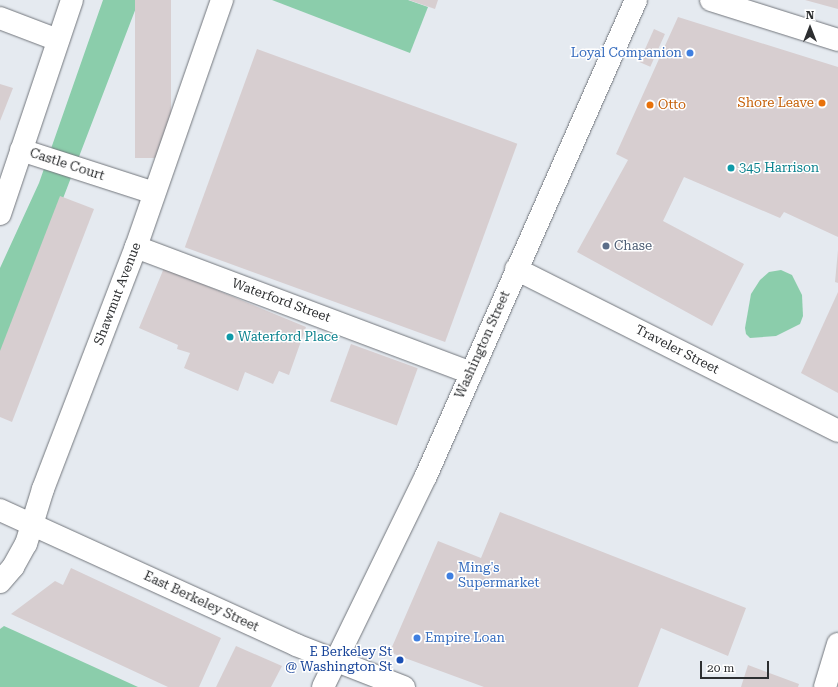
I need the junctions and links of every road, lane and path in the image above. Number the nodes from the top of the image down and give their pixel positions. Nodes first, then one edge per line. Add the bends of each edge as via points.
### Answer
1 (72, 0) edge
2 (222, 0) edge
3 (636, 0) edge
4 (712, 0) edge
5 (0, 18) edge
6 (58, 40) junction
7 (838, 40) edge
8 (21, 150) junction
9 (154, 193) junction
10 (0, 214) edge
11 (136, 247) junction
12 (516, 269) junction
13 (471, 373) junction
14 (838, 431) edge
15 (0, 510) edge
16 (32, 525) junction
17 (0, 582) edge
18 (838, 644) edge
19 (335, 662) junction
20 (323, 687) edge
21 (404, 687) edge
22 (825, 687) edge

1 - 6 main road
2 - 9 main road, Shawmut Avenue
3 - 12 main road, Washington Street
4 - 7 main road
5 - 6 main road
6 - 8 main road
8 - 9 main road, Castle Court
8 - 10 main road, Castle Court
9 - 11 main road, Shawmut Avenue
11 - 13 main road, Waterford Street
11 - 16 main road, Shawmut Avenue via 43,489
12 - 13 main road, Washington Street
12 - 14 main road, Traveler Street
13 - 19 main road, Washington Street via 426,476
15 - 16 main road, East Berkeley Street
16 - 17 main road, Shawmut Avenue via 21,555
16 - 19 main road, East Berkeley Street
18 - 22 main road
19 - 20 main road, Washington Street
19 - 21 main road, East Berkeley Street

